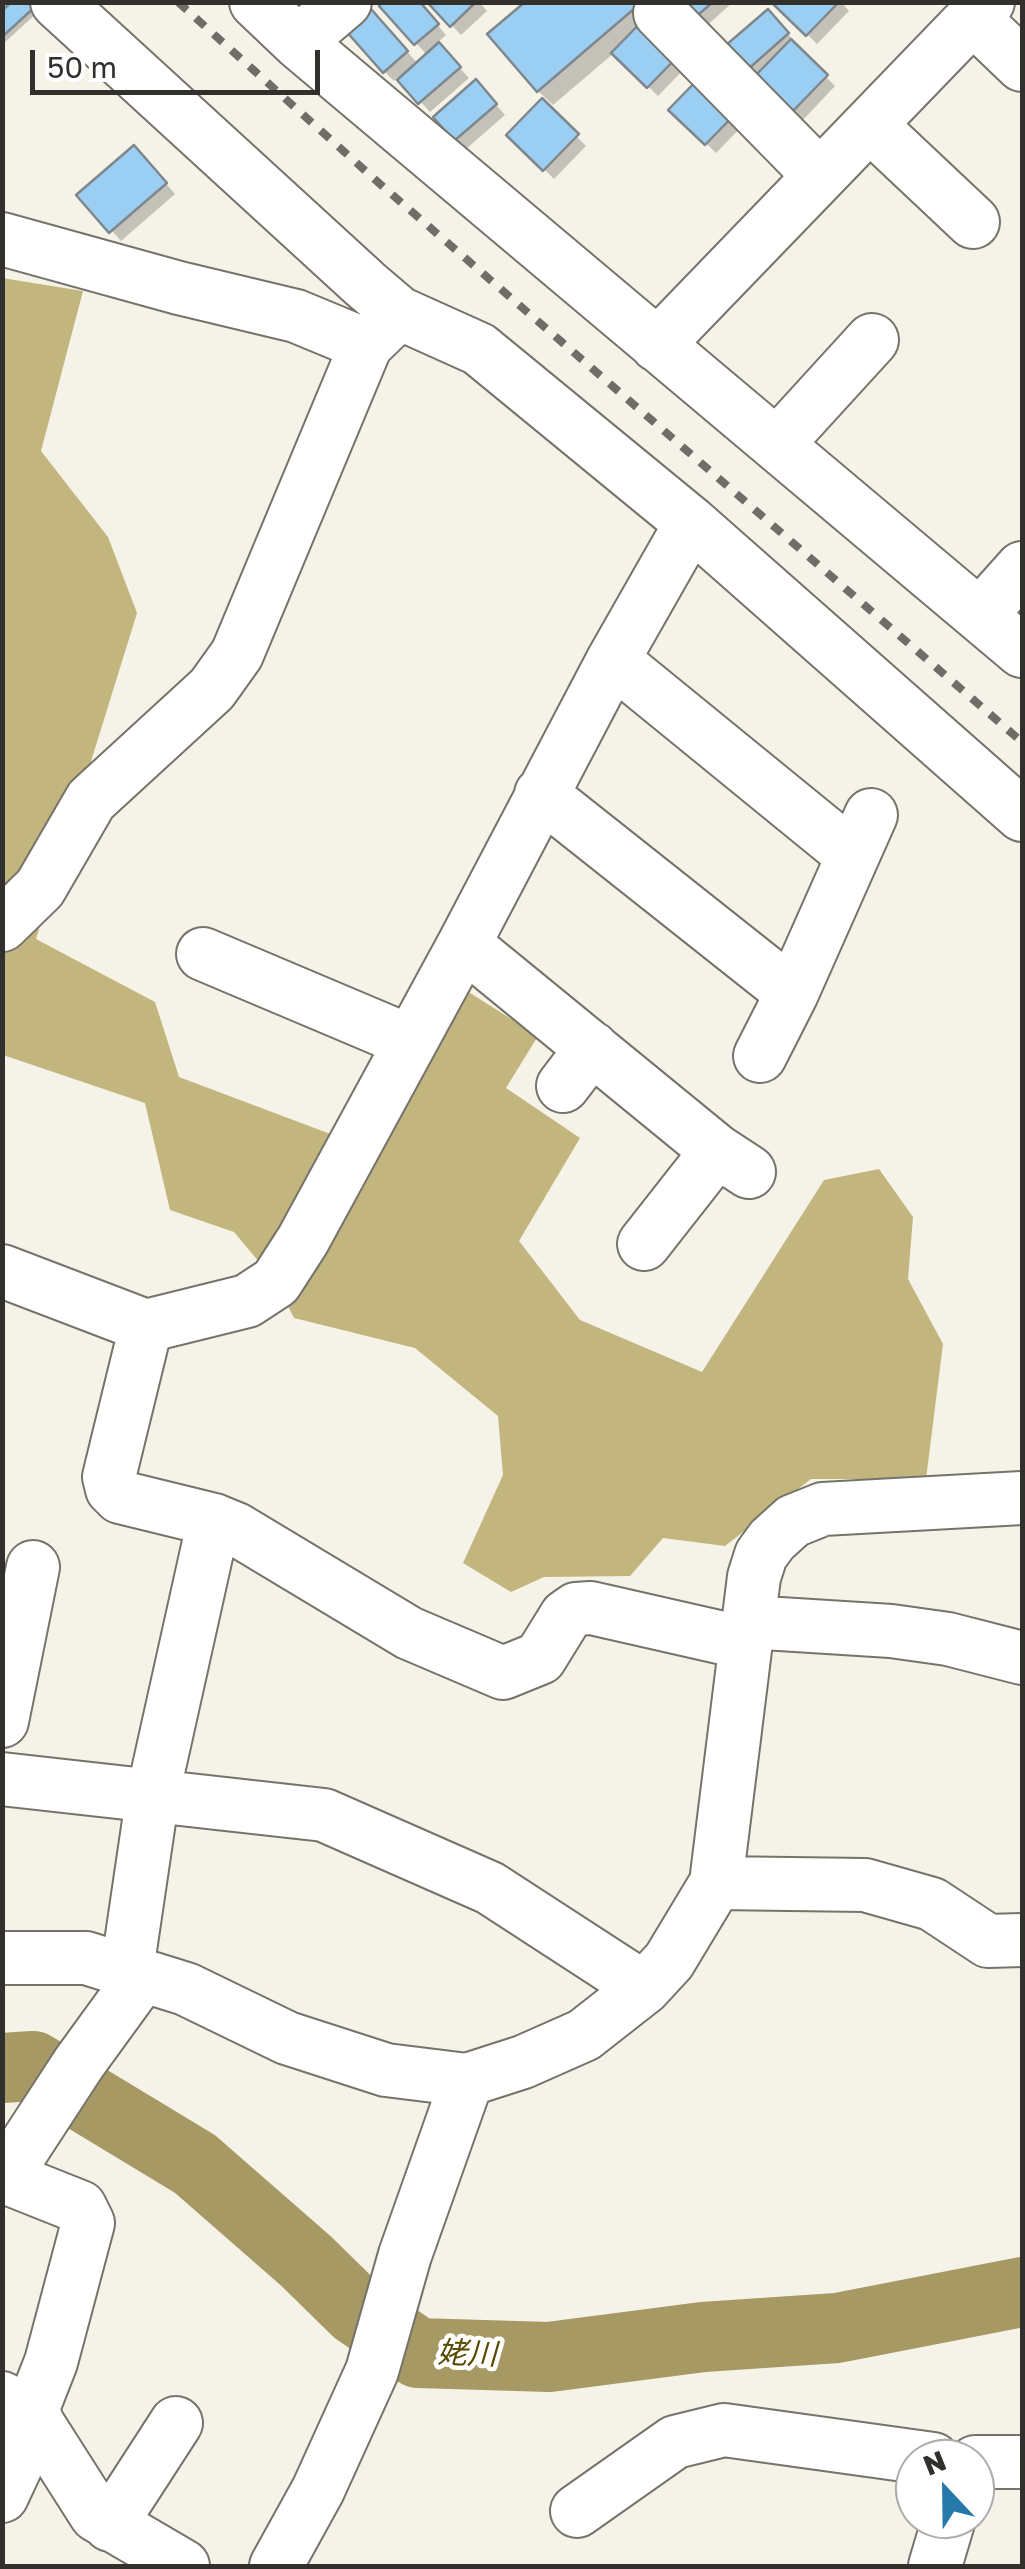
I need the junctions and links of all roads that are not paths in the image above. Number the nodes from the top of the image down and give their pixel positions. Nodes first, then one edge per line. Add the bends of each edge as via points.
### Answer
1 (57, 2) edge
2 (256, 2) edge
3 (345, 2) edge
4 (981, 8) edge
5 (660, 12) dead end
6 (298, 42) junction
7 (1022, 65) edge
8 (870, 124) junction
9 (820, 176) junction
10 (973, 222) dead end
11 (2, 239) edge
12 (382, 329) junction
13 (872, 340) dead end
14 (657, 345) junction
15 (778, 442) junction
16 (691, 524) junction
17 (1022, 568) edge
18 (980, 615) junction
19 (1022, 651) edge
20 (613, 660) junction
21 (542, 794) junction
22 (1022, 815) edge
23 (2, 925) edge
24 (464, 944) junction
25 (204, 954) dead end
26 (792, 994) junction
27 (410, 1040) junction
28 (760, 1056) dead end
29 (644, 1244) dead end
30 (2, 1271) edge
31 (146, 1326) junction
32 (1022, 1498) edge
33 (214, 1520) junction
34 (33, 1567) dead end
35 (746, 1632) junction
36 (1022, 1658) edge
37 (2, 1720) edge
38 (2, 1779) edge
39 (153, 1794) junction
40 (716, 1883) junction
41 (1022, 1940) edge
42 (2, 1958) edge
43 (135, 1973) junction
44 (644, 1988) junction
45 (467, 2080) junction
46 (4, 2176) edge
47 (23, 2410) edge
48 (176, 2423) dead end
49 (895, 2454) edge
50 (995, 2462) edge
51 (1022, 2462) edge
52 (2, 2496) edge
53 (577, 2511) dead end
54 (110, 2526) junction
55 (943, 2539) edge
56 (183, 2566) edge
57 (276, 2566) edge
58 (935, 2566) edge

1 - 12 street
2 - 6 street
3 - 6 street
4 - 7 street
4 - 8 street
5 - 9 street
6 - 14 street
8 - 9 street
8 - 10 street
9 - 14 street
11 - 12 street via 296,316
12 - 16 street via 479,348
12 - 23 street via 237,654 212,689 91,800 40,888
13 - 15 street
14 - 15 street
15 - 18 street
16 - 20 street
16 - 22 street
17 - 18 street
18 - 19 street
20 - 21 street
20 - 26 street via 861,835
21 - 24 street
21 - 26 street
24 - 27 street
24 - 29 street via 578,1067 733,1162
25 - 27 street
26 - 28 street
27 - 31 street via 276,1282 247,1301
30 - 31 street
31 - 33 street via 109,1477 112,1489 120,1497
32 - 35 street via 823,1509 792,1520 761,1555
33 - 35 street via 409,1633 503,1673 540,1658 576,1609
33 - 39 street
34 - 37 street
35 - 36 street via 910,1633
35 - 40 street
38 - 39 street
39 - 43 street
39 - 44 street via 324,1814 490,1888
40 - 41 street via 865,1885 932,1904 988,1941
40 - 44 street via 669,1961
42 - 43 street via 86,1958
43 - 45 street via 287,2038 386,2070
43 - 46 street
44 - 45 street via 584,2034
45 - 57 street via 372,2371
46 - 47 street via 80,2207 88,2223 52,2362
47 - 52 street
47 - 54 street
48 - 54 street
49 - 53 street via 724,2430 675,2442
50 - 51 street
54 - 56 street
55 - 58 street

